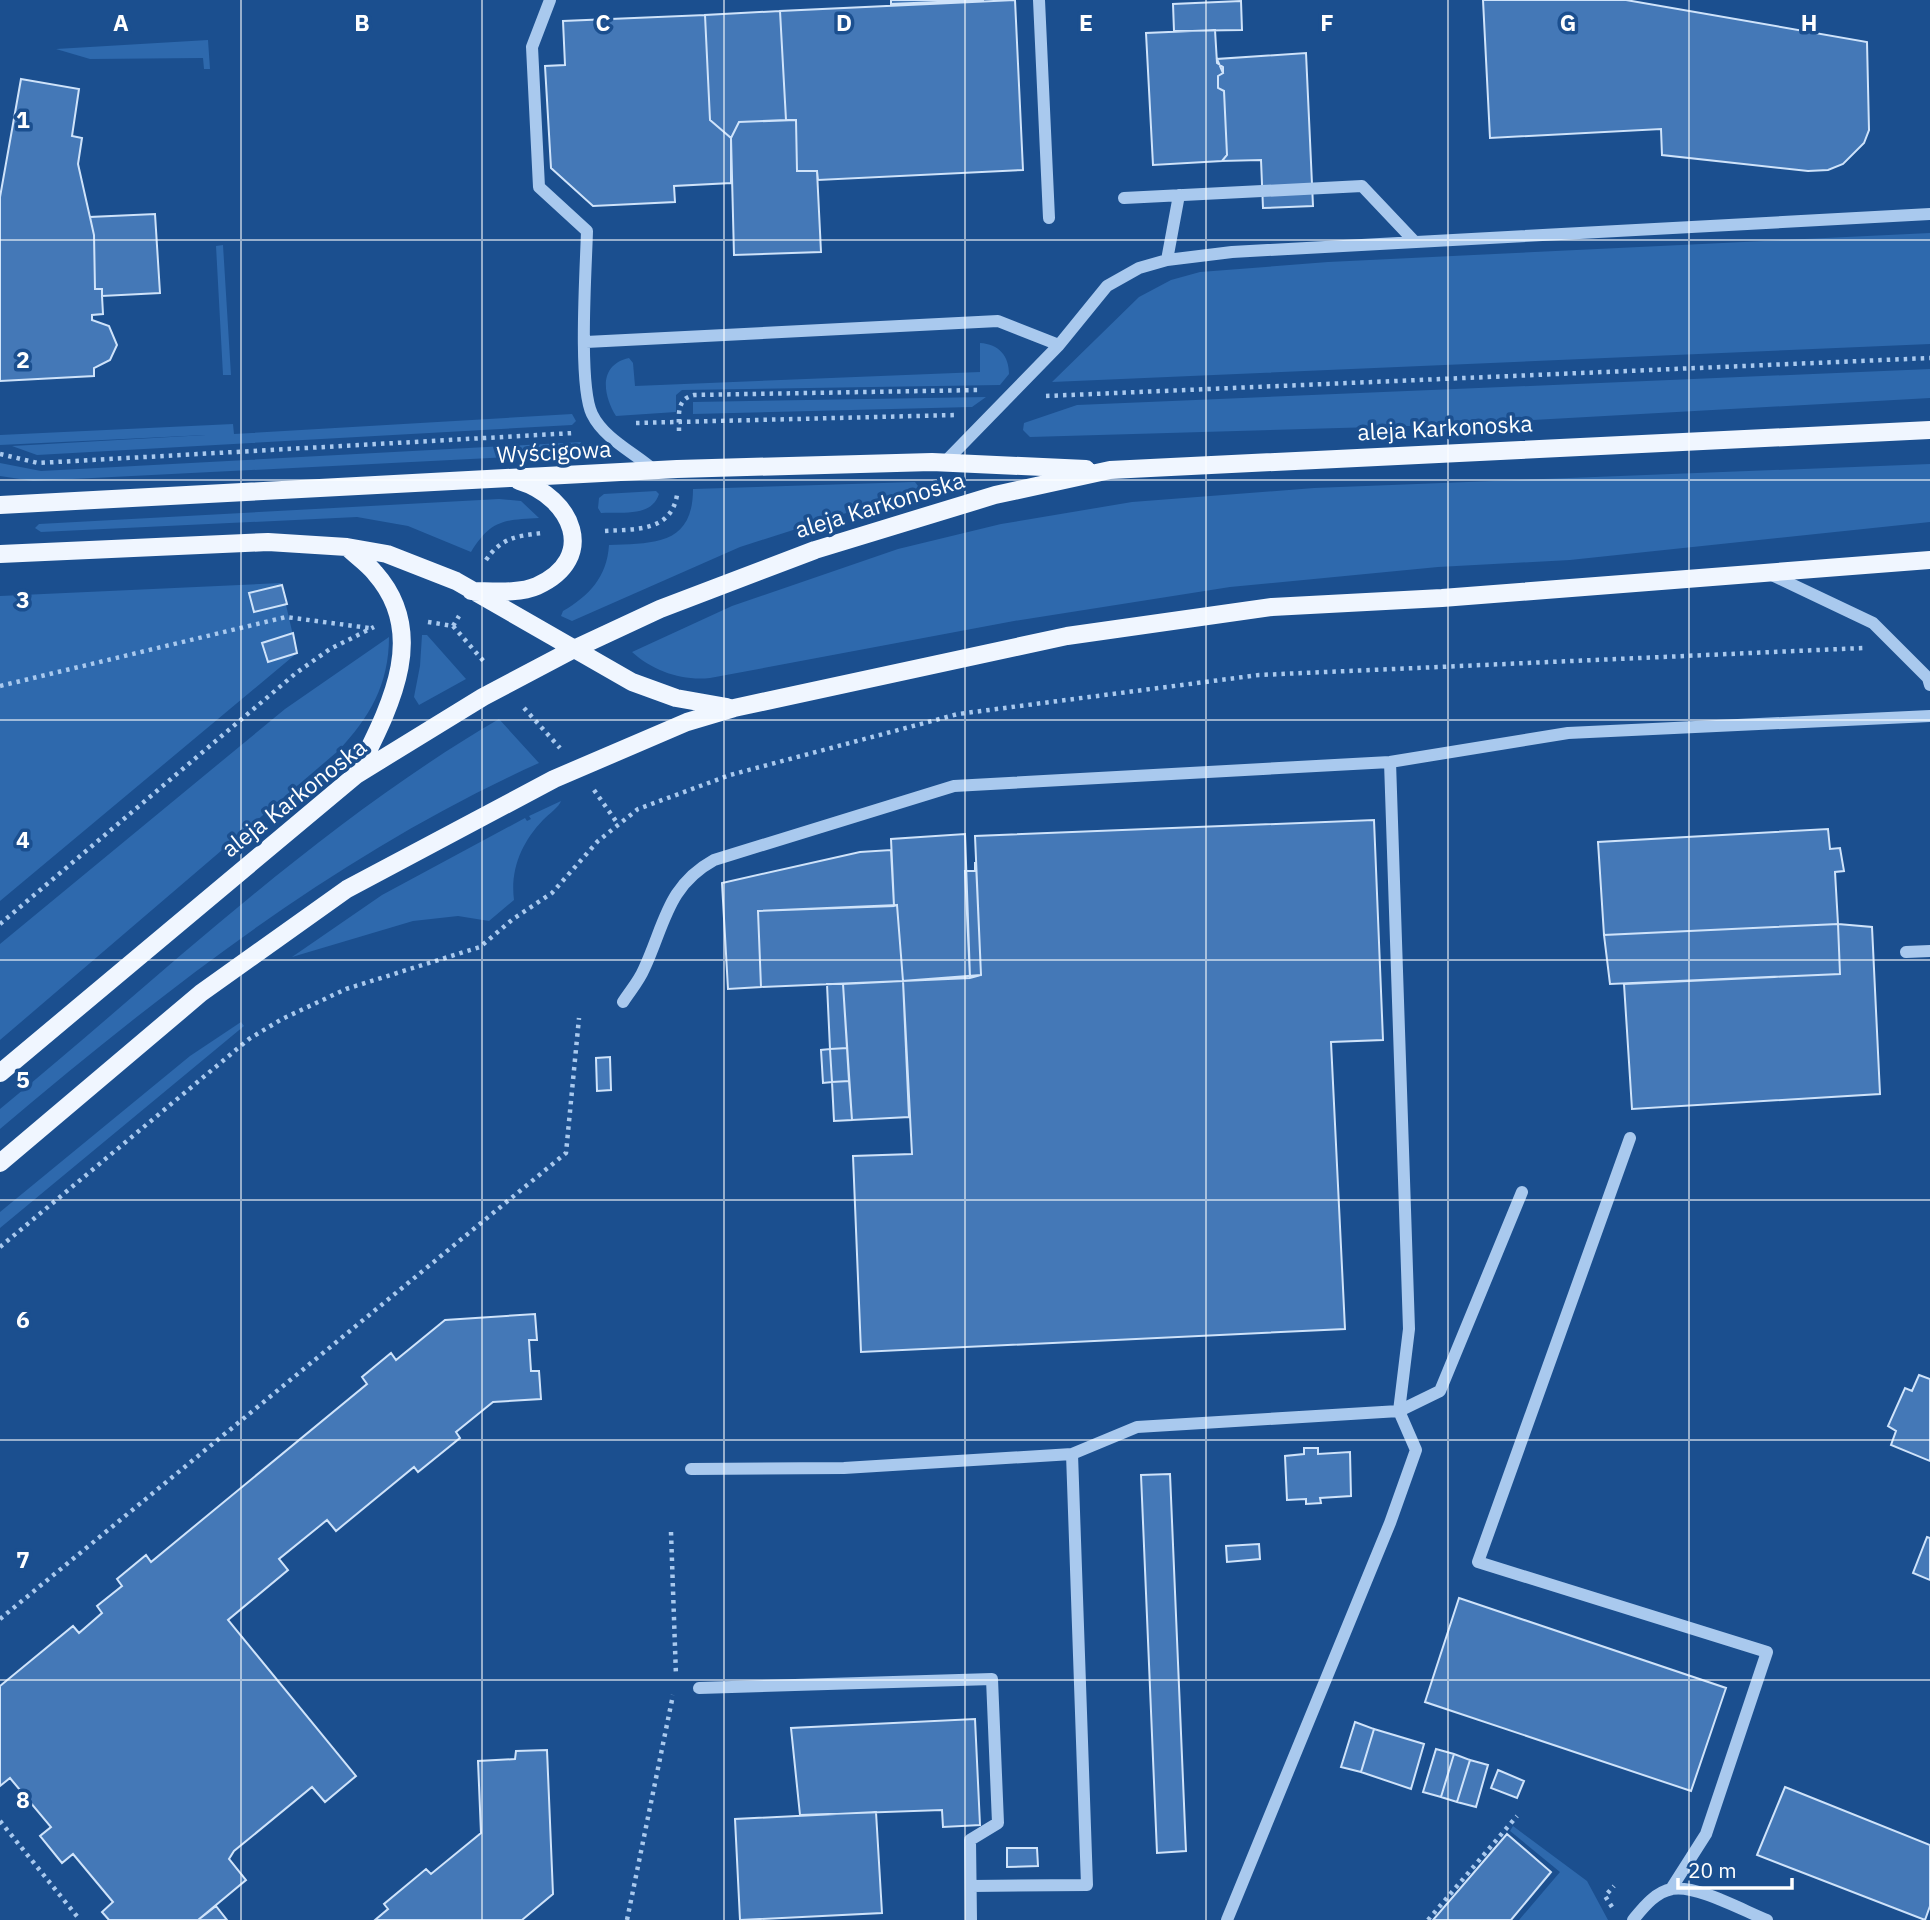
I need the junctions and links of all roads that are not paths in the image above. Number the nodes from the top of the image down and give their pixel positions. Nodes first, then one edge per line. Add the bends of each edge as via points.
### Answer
1 (550, 0) edge
2 (1040, 0) edge
3 (1179, 195) junction
4 (1124, 198) dead end
5 (1930, 214) edge
6 (1049, 218) dead end
7 (1415, 242) junction
8 (1167, 260) junction
9 (586, 342) junction
10 (1059, 345) junction
11 (1930, 430) edge
12 (945, 462) junction
13 (1110, 470) junction
14 (655, 471) junction
15 (511, 478) junction
16 (0, 505) edge
17 (346, 547) junction
18 (0, 554) edge
19 (1930, 560) edge
20 (1761, 571) junction
21 (471, 591) junction
22 (572, 650) junction
23 (1930, 685) edge
24 (734, 708) junction
25 (1930, 716) edge
26 (1390, 762) junction
27 (356, 775) junction
28 (1930, 951) edge
29 (1906, 952) dead end
30 (623, 1002) dead end
31 (0, 1073) edge
32 (1630, 1138) dead end
33 (0, 1163) edge
34 (1522, 1192) dead end
35 (1399, 1411) junction
36 (1072, 1454) junction
37 (691, 1469) dead end
38 (699, 1688) dead end
39 (971, 1886) junction
40 (1671, 1889) junction
41 (971, 1920) edge
42 (1227, 1920) edge
43 (1633, 1920) edge
44 (1767, 1920) edge

1 - 9 street via 531,58 540,187 587,231
2 - 6 street
3 - 4 street
3 - 7 street via 1362,186
3 - 8 street
5 - 7 street
7 - 8 street
8 - 10 street via 1139,268 1107,286
9 - 10 street via 998,321
9 - 14 street via 591,413 610,436
10 - 12 street
11 - 13 main road, aleja Karkonoska
12 - 13 main road, Wyścigowa
12 - 14 main road, Wyścigowa
13 - 22 main road, aleja Karkonoska via 995,495 815,550 660,608
14 - 15 main road, Wyścigowa
15 - 16 main road, Wyścigowa
15 - 21 main road via 557,502 573,532 571,551 554,574 536,586
17 - 18 main road via 268,542
17 - 21 main road via 417,564
17 - 27 main road via 375,573 391,595 402,623 403,651 396,685
19 - 20 main road
20 - 23 street via 1874,623
20 - 24 main road via 1442,598 1272,607 1067,636
21 - 22 main road
22 - 24 main road via 654,692
22 - 27 main road, aleja Karkonoska via 483,697
24 - 33 main road via 687,722 554,779 347,889 201,993
25 - 26 street via 1568,733
26 - 30 street via 954,786 790,836 714,860 688,876 669,904 643,972
26 - 35 street via 1409,1329
27 - 31 main road, aleja Karkonoska
28 - 29 street
32 - 40 street via 1478,1562 1767,1652 1706,1834
34 - 35 street via 1440,1391
35 - 36 street via 1137,1427
35 - 42 street via 1416,1450
36 - 37 street via 844,1468
36 - 39 street via 1087,1885
38 - 39 street via 992,1679 998,1823 970,1840
39 - 41 street
40 - 43 street via 1657,1895
40 - 44 street via 1697,1892

